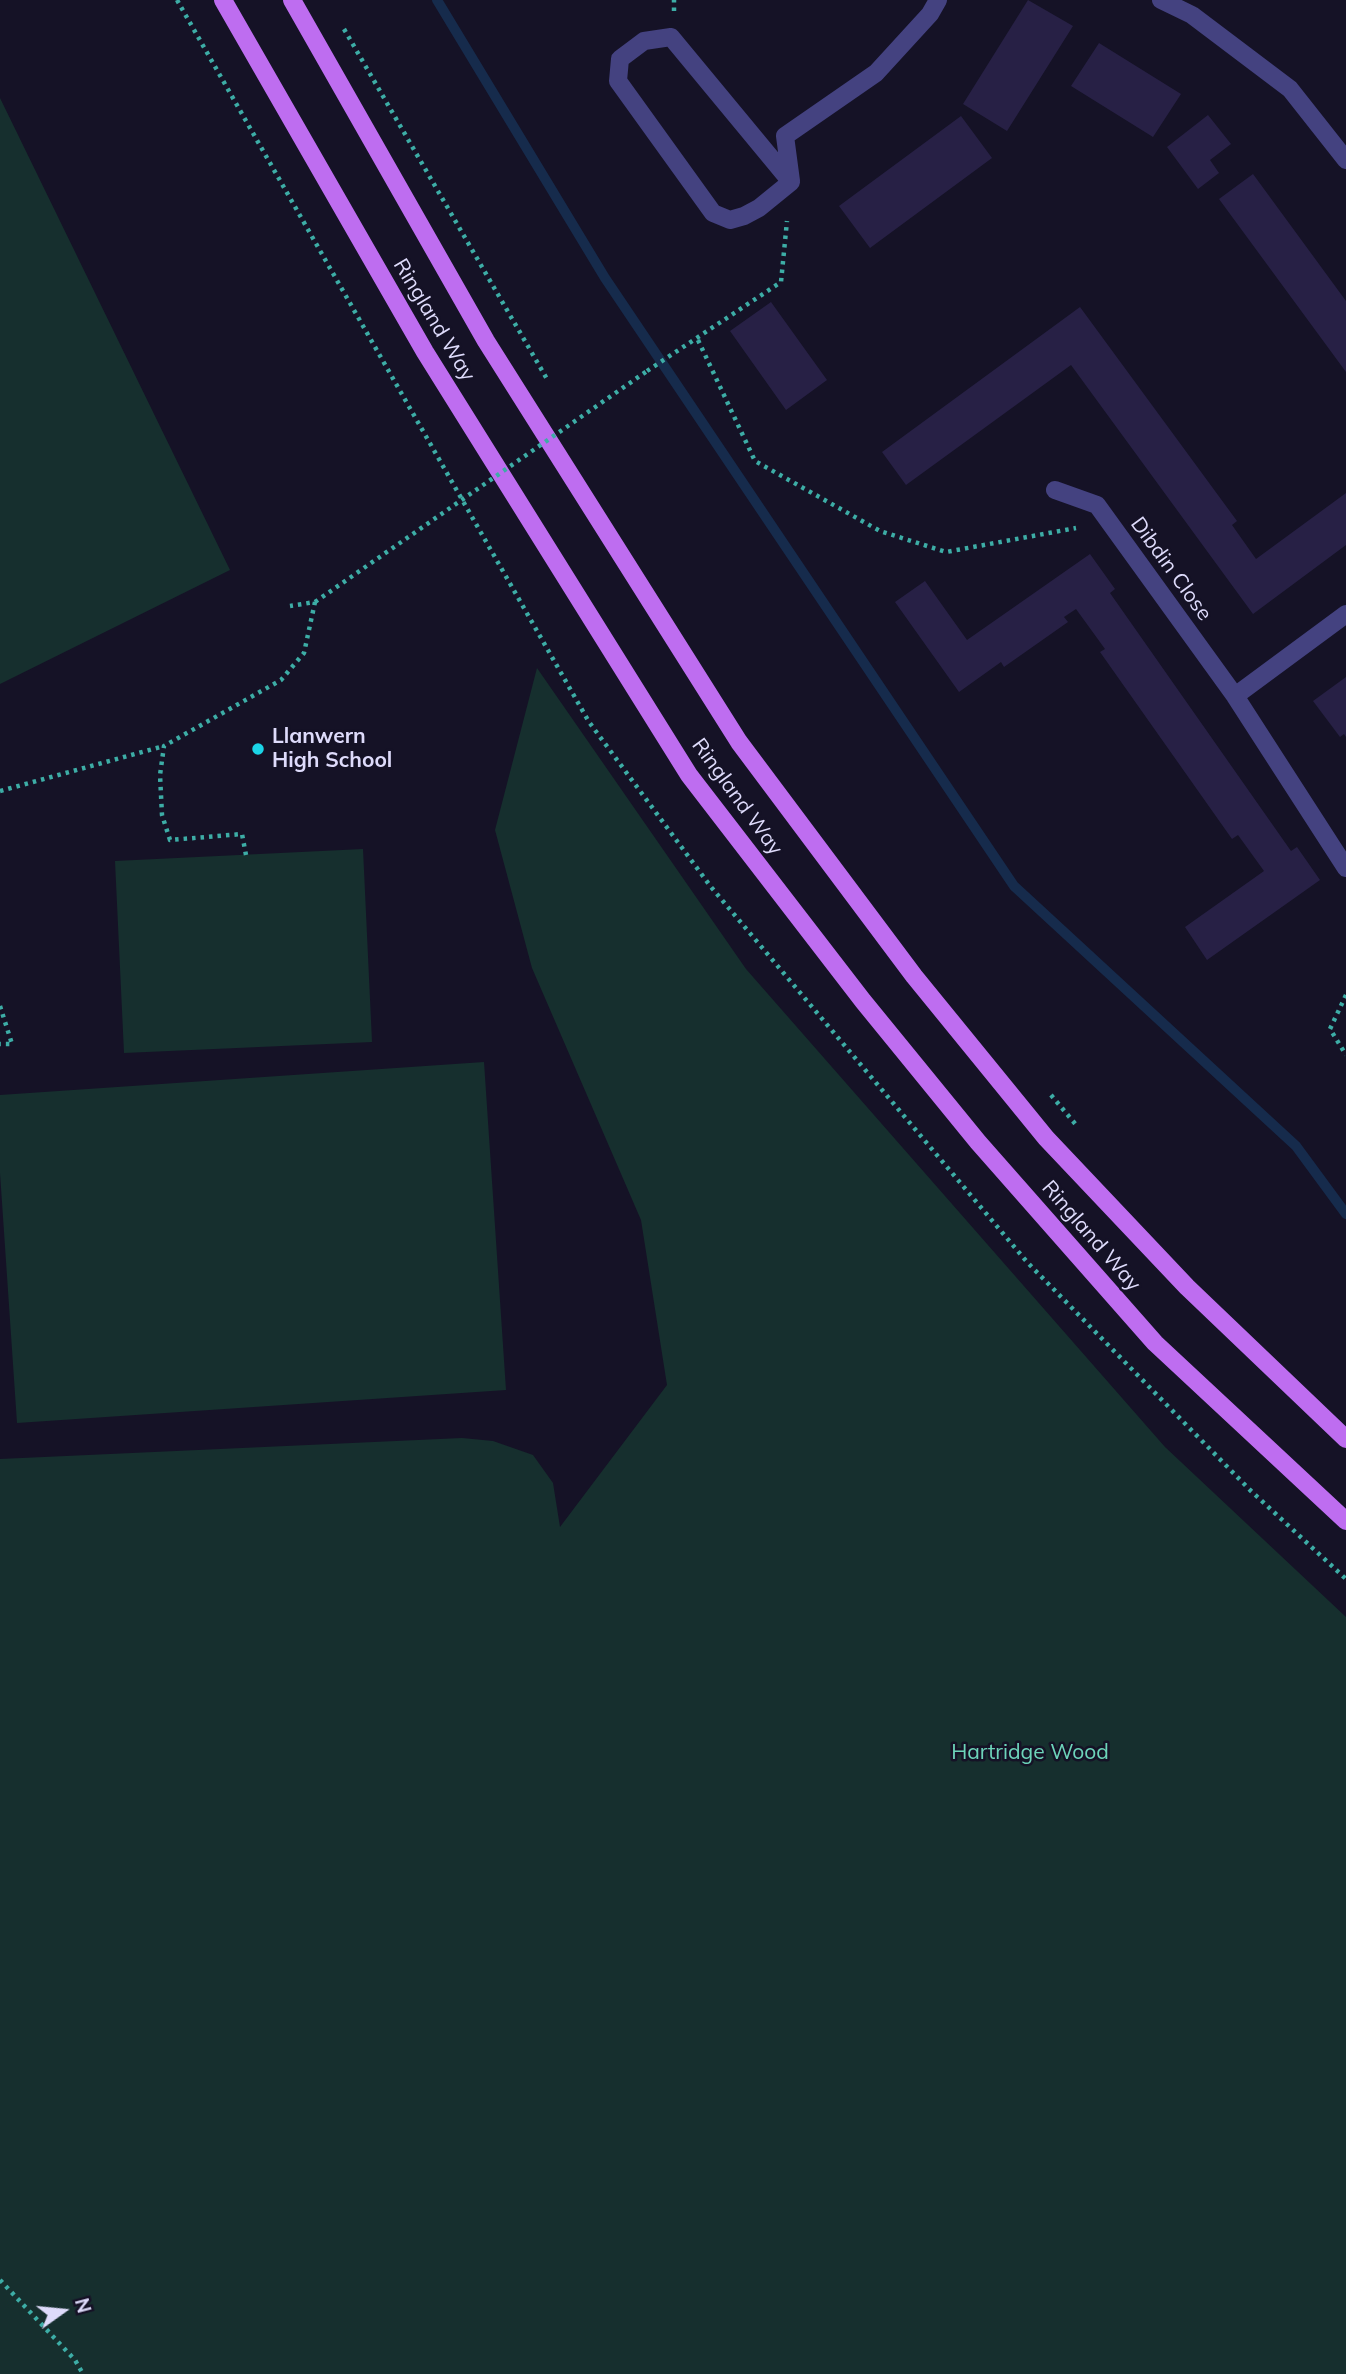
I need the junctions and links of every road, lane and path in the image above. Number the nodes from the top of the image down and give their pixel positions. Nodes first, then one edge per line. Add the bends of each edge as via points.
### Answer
1 (223, 0) edge
2 (292, 0) edge
3 (938, 0) edge
4 (1161, 0) edge
5 (340, 22) dead end
6 (1346, 160) edge
7 (791, 182) junction
8 (698, 340) junction
9 (551, 387) dead end
10 (572, 422) dead end
11 (579, 433) dead end
12 (1055, 490) dead end
13 (1109, 522) junction
14 (316, 602) junction
15 (290, 606) dead end
16 (1346, 614) edge
17 (1235, 696) junction
18 (164, 746) junction
19 (0, 791) edge
20 (246, 855) dead end
21 (1346, 868) edge
22 (1346, 995) edge
23 (0, 1006) edge
24 (0, 1044) edge
25 (1346, 1055) edge
26 (1045, 1088) dead end
27 (1079, 1128) dead end
28 (1346, 1439) edge
29 (1346, 1521) edge
30 (0, 2280) edge
31 (83, 2374) edge

1 - 29 main road, Ringland Way via 425,352 689,775 863,1001 987,1152 1156,1343
2 - 28 main road, Ringland Way via 486,341 739,742 914,976 1046,1138 1187,1287
3 - 7 street via 876,73 785,136
4 - 6 street via 1192,15 1290,89
5 - 9 path
7 - 7 street via 671,37 644,41 620,60 618,81 713,214 730,220 744,216
7 - 8 path via 782,282
8 - 13 path via 755,461 880,531 946,552
8 - 14 path, bridge
10 - 11 path
12 - 13 street, Dibdin Close via 1097,505
13 - 17 street, Dibdin Close
14 - 15 path
14 - 18 path via 303,653 281,680
16 - 17 street
17 - 21 street, Dibdin Close
18 - 19 path
18 - 20 path via 162,815 170,840 242,834
22 - 25 path via 1330,1029
23 - 24 path via 12,1044
26 - 27 path
30 - 31 path

